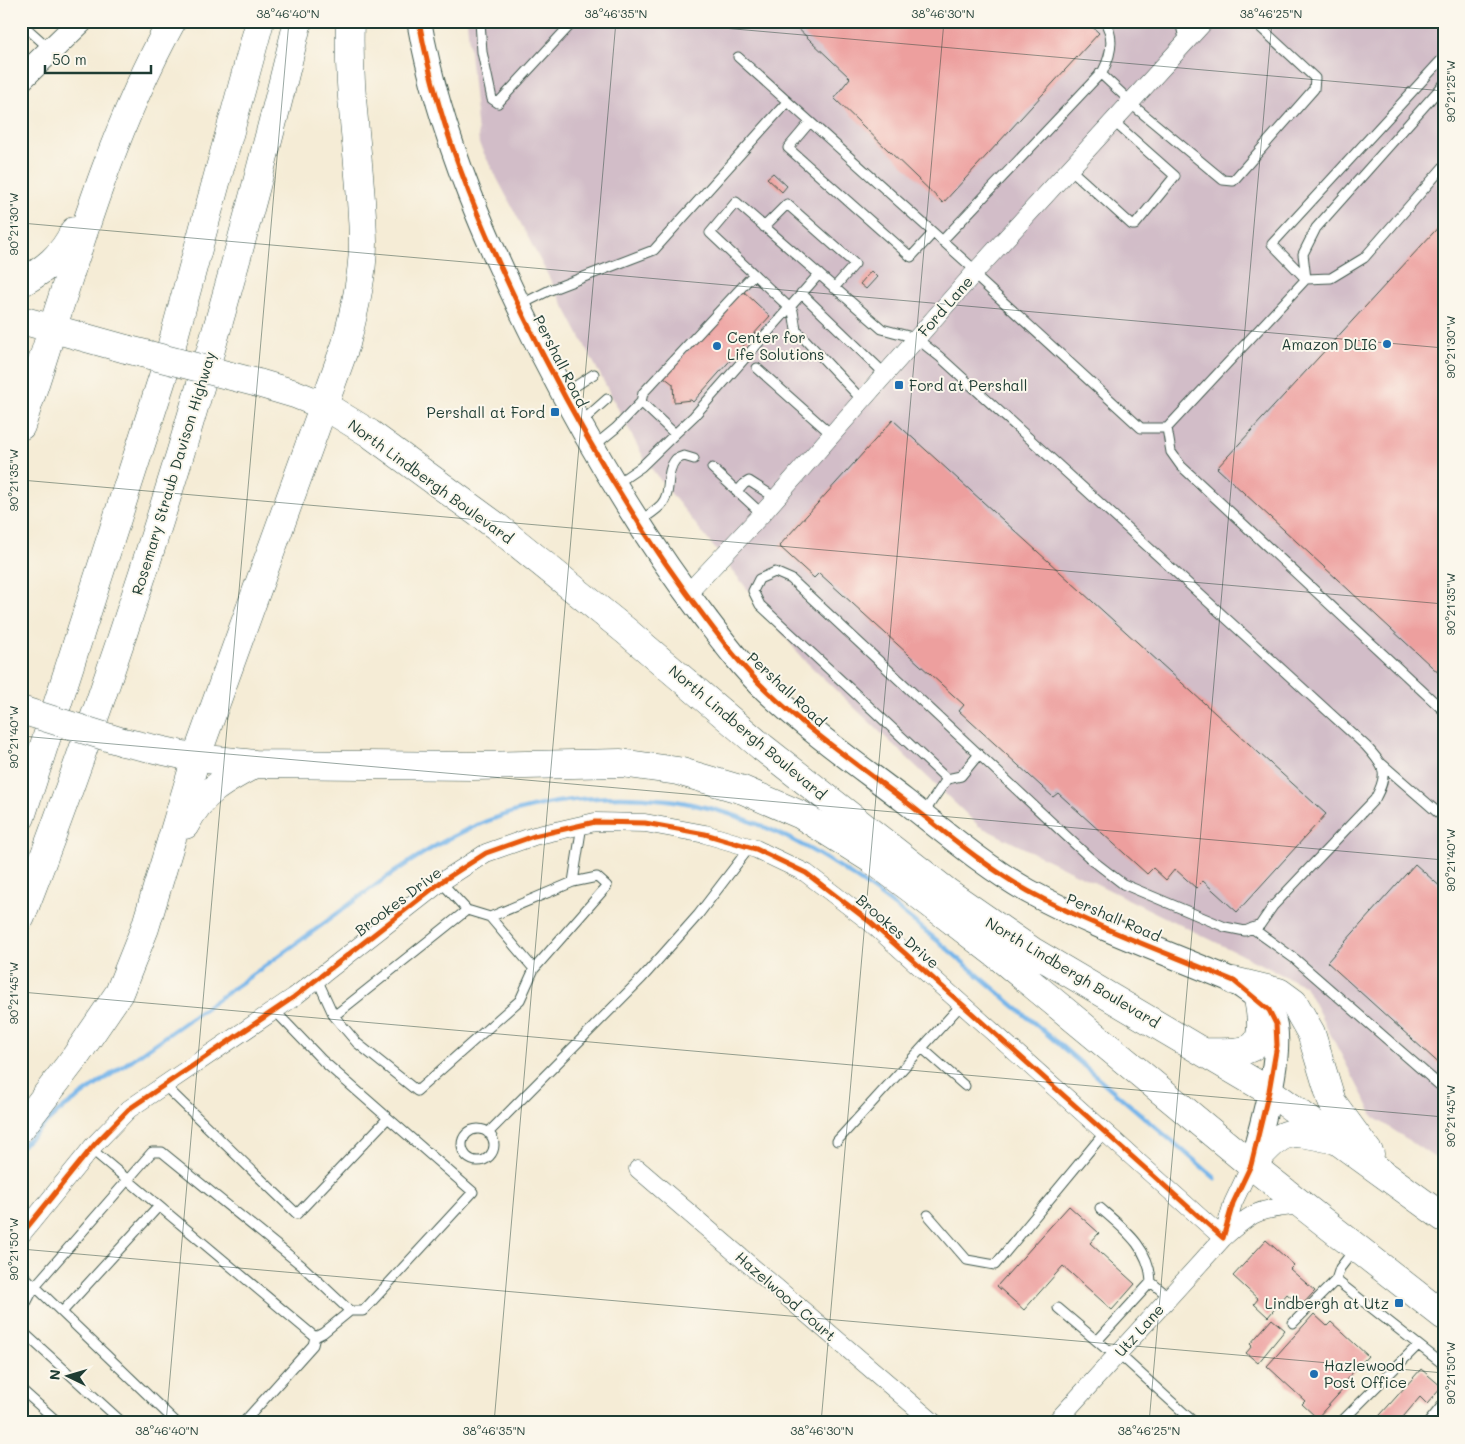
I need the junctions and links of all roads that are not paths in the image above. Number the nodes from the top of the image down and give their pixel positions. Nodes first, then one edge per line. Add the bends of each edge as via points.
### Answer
1 (82, 21) edge
2 (172, 21) edge
3 (260, 21) edge
4 (298, 21) edge
5 (350, 21) edge
6 (419, 21) edge
7 (480, 21) edge
8 (574, 21) edge
9 (1104, 21) edge
10 (1180, 21) edge
11 (1205, 21) edge
12 (1265, 21) edge
13 (21, 23) edge
14 (1185, 43) junction
15 (52, 51) junction
16 (738, 56) dead end
17 (1444, 57) edge
18 (1100, 73) junction
19 (21, 79) edge
20 (1444, 84) edge
21 (787, 102) junction
22 (1130, 102) junction
23 (1113, 121) junction
24 (810, 122) junction
25 (112, 154) junction
26 (1444, 166) edge
27 (1069, 168) junction
28 (764, 226) junction
29 (934, 233) junction
30 (942, 241) junction
31 (974, 272) junction
32 (754, 274) junction
33 (819, 274) junction
34 (1306, 279) junction
35 (21, 283) edge
36 (834, 288) junction
37 (801, 293) junction
38 (519, 306) junction
39 (789, 306) junction
40 (21, 320) edge
41 (54, 329) junction
42 (916, 338) junction
43 (757, 368) dead end
44 (594, 374) dead end
45 (885, 374) junction
46 (564, 393) junction
47 (607, 399) dead end
48 (862, 400) junction
49 (641, 402) junction
50 (325, 406) junction
51 (580, 423) junction
52 (21, 426) edge
53 (1167, 428) junction
54 (675, 434) junction
55 (831, 434) junction
56 (593, 446) junction
57 (694, 460) dead end
58 (712, 468) dead end
59 (615, 484) junction
60 (737, 492) junction
61 (776, 498) junction
62 (762, 514) junction
63 (638, 522) junction
64 (687, 594) junction
65 (21, 710) edge
66 (1444, 711) edge
67 (979, 754) junction
68 (196, 758) junction
69 (255, 764) junction
70 (1382, 764) junction
71 (947, 779) junction
72 (923, 815) junction
73 (21, 817) edge
74 (1444, 818) edge
75 (582, 825) junction
76 (750, 847) junction
77 (164, 866) junction
78 (441, 882) junction
79 (573, 882) junction
80 (466, 910) junction
81 (21, 917) edge
82 (490, 917) junction
83 (1252, 928) junction
84 (534, 969) junction
85 (317, 979) junction
86 (1234, 981) junction
87 (1258, 998) junction
88 (962, 1004) junction
89 (274, 1010) junction
90 (334, 1016) junction
91 (922, 1048) junction
92 (1205, 1052) junction
93 (164, 1085) junction
94 (965, 1086) dead end
95 (1444, 1089) edge
96 (1269, 1090) junction
97 (388, 1118) junction
98 (21, 1128) edge
99 (1105, 1132) junction
100 (488, 1133) dead end
101 (1337, 1140) junction
102 (837, 1141) dead end
103 (91, 1149) junction
104 (1251, 1165) junction
105 (638, 1169) dead end
106 (1388, 1177) junction
107 (127, 1179) junction
108 (1302, 1205) junction
109 (160, 1206) junction
110 (1100, 1208) dead end
111 (928, 1215) dead end
112 (1444, 1218) edge
113 (21, 1235) edge
114 (1223, 1238) junction
115 (1357, 1247) junction
116 (21, 1273) edge
117 (1336, 1280) junction
118 (1151, 1282) junction
119 (35, 1286) junction
120 (1169, 1297) junction
121 (1058, 1308) dead end
122 (350, 1311) junction
123 (62, 1312) junction
124 (21, 1313) edge
125 (1444, 1316) edge
126 (1293, 1323) dead end
127 (21, 1330) edge
128 (316, 1337) junction
129 (1097, 1341) junction
130 (1418, 1345) junction
131 (1118, 1353) junction
132 (1444, 1365) edge
133 (21, 1389) edge
134 (1444, 1404) edge
135 (1061, 1421) edge
136 (59, 1423) edge
137 (123, 1423) edge
138 (177, 1423) edge
139 (243, 1423) edge
140 (934, 1423) edge
141 (1195, 1423) edge
142 (1340, 1423) edge
143 (1428, 1423) edge

1 - 15 street
2 - 25 main road via 146,70
3 - 73 main road via 165,370
4 - 81 main road, Rosemary Straub Davison Highway via 247,224 168,495 103,691
5 - 50 main road via 363,243 358,296
6 - 38 street, Pershall Road via 426,59 448,132 497,260
7 - 8 lane via 485,69 492,99 498,103
9 - 18 lane via 1110,30 1110,46 1108,61
10 - 14 lane
11 - 14 street, Ford Lane
12 - 22 lane via 1260,26 1315,78 1314,89 1233,181 1224,180
13 - 15 lane
14 - 22 street, Ford Lane
15 - 19 street
16 - 21 lane
17 - 34 lane via 1272,244
18 - 22 lane
18 - 30 lane
20 - 34 lane via 1316,228 1303,254
21 - 24 lane
21 - 38 lane via 654,250 550,290
22 - 23 street, Ford Lane
23 - 27 street, Ford Lane
23 - 27 lane via 1175,176 1135,225
24 - 29 lane
24 - 29 lane via 788,148 911,258
25 - 35 main road via 70,242 54,261
25 - 41 main road via 76,251
26 - 34 lane via 1364,258 1331,278
27 - 31 street, Ford Lane
28 - 32 lane via 736,202 710,233
28 - 33 lane
28 - 36 lane via 786,204 855,264
29 - 30 lane
30 - 31 lane
31 - 42 street, Ford Lane
31 - 53 lane via 1141,428
32 - 39 lane
32 - 49 lane via 643,393
33 - 36 lane
33 - 37 lane
34 - 53 lane
36 - 42 lane via 882,330
37 - 39 lane
37 - 45 lane
38 - 46 street, Pershall Road
39 - 48 lane via 796,330
39 - 54 lane
40 - 41 main road, North Lindbergh Boulevard
41 - 50 main road, North Lindbergh Boulevard, bridge via 258,383
41 - 52 main road
42 - 45 street, Ford Lane
42 - 70 lane via 1234,623
43 - 55 lane
44 - 46 lane
45 - 48 street, Ford Lane
46 - 51 street, Pershall Road
47 - 51 lane
48 - 55 street, Ford Lane
49 - 54 lane
49 - 56 lane
50 - 68 main road
50 - 92 main road, North Lindbergh Boulevard via 369,433 496,526 762,747 948,892 1032,950
51 - 56 street, Pershall Road
53 - 66 lane via 1171,452 1179,464
54 - 59 lane via 641,467
55 - 61 street, Ford Lane
56 - 59 street, Pershall Road
57 - 63 lane via 684,456 676,459 668,473 662,504
58 - 60 lane
59 - 63 street, Pershall Road
60 - 61 lane via 749,481
60 - 62 lane
61 - 62 street, Ford Lane
62 - 64 street, Ford Lane
63 - 64 street, Pershall Road
64 - 72 street, Pershall Road via 739,662 765,689 833,748
65 - 68 main road, North Lindbergh Boulevard, bridge via 122,742
67 - 71 lane via 960,776
67 - 71 lane via 791,579 775,572 759,579 753,590 760,605
67 - 83 lane via 1092,860 1123,884 1225,927 1245,932
68 - 69 main road, North Lindbergh Boulevard
68 - 77 main road
69 - 77 main road via 204,795 192,811
69 - 104 main road, North Lindbergh Boulevard via 474,766 621,763 678,771 743,790 800,814 874,861 997,955
70 - 74 lane
70 - 83 lane via 1384,782 1375,799 1273,906 1260,924
71 - 72 lane
72 - 86 street, Pershall Road via 1025,889 1097,924
75 - 76 street, Brookes Drive via 595,822 645,823
75 - 78 street, Brookes Drive via 534,836 486,853
75 - 79 lane
76 - 88 street, Brookes Drive via 806,873 870,922
76 - 100 lane via 698,915 642,978
77 - 98 main road via 145,928 119,993
78 - 80 lane
78 - 85 street, Brookes Drive
79 - 82 lane
79 - 84 lane via 597,877 607,886
80 - 82 lane
80 - 90 lane
82 - 84 lane
83 - 95 lane via 1295,959
84 - 90 lane via 520,1000 417,1091 357,1043
85 - 89 street, Brookes Drive
85 - 90 lane
86 - 87 street, Pershall Road
86 - 106 main road via 1279,992 1294,1003 1311,1032 1332,1102
87 - 92 main road via 1261,1027 1258,1040 1251,1049 1240,1053
87 - 96 street, Pershall Road via 1276,1024 1277,1045
88 - 91 lane
88 - 99 street, Brookes Drive
89 - 93 street, Brookes Drive
89 - 97 lane via 323,1061
91 - 94 lane
91 - 102 lane
92 - 96 main road, North Lindbergh Boulevard
93 - 97 lane via 297,1214
93 - 103 street, Brookes Drive via 128,1110
96 - 101 main road, North Lindbergh Boulevard
96 - 104 street, Pershall Road
97 - 122 lane via 473,1192 363,1311
99 - 111 lane via 995,1265 966,1260
99 - 114 street, Brookes Drive
101 - 104 main road via 1306,1133 1281,1135
101 - 106 main road, North Lindbergh Boulevard
103 - 107 lane
103 - 113 street, Brookes Drive
104 - 108 main road, North Lindbergh Boulevard
104 - 114 street, Utz Lane via 1233,1203
105 - 140 street, Hazelwood Court
106 - 112 main road, North Lindbergh Boulevard
107 - 109 lane
107 - 119 lane
107 - 122 lane via 152,1152 162,1152 300,1265
108 - 114 street, Utz Lane via 1257,1211
108 - 115 main road, North Lindbergh Boulevard
109 - 123 lane
109 - 128 lane
110 - 118 lane via 1134,1238 1147,1258
114 - 120 street, Utz Lane
115 - 117 lane via 1340,1268
115 - 125 main road, North Lindbergh Boulevard
116 - 119 lane
117 - 126 lane
117 - 130 lane
118 - 120 lane
118 - 129 lane
119 - 123 lane
119 - 124 lane
120 - 131 street, Utz Lane
121 - 129 lane
122 - 128 lane
123 - 138 lane
127 - 137 lane
128 - 139 lane via 313,1345
129 - 131 lane
130 - 132 lane
130 - 142 lane
131 - 135 street, Utz Lane
131 - 141 lane
133 - 136 lane
134 - 143 lane

